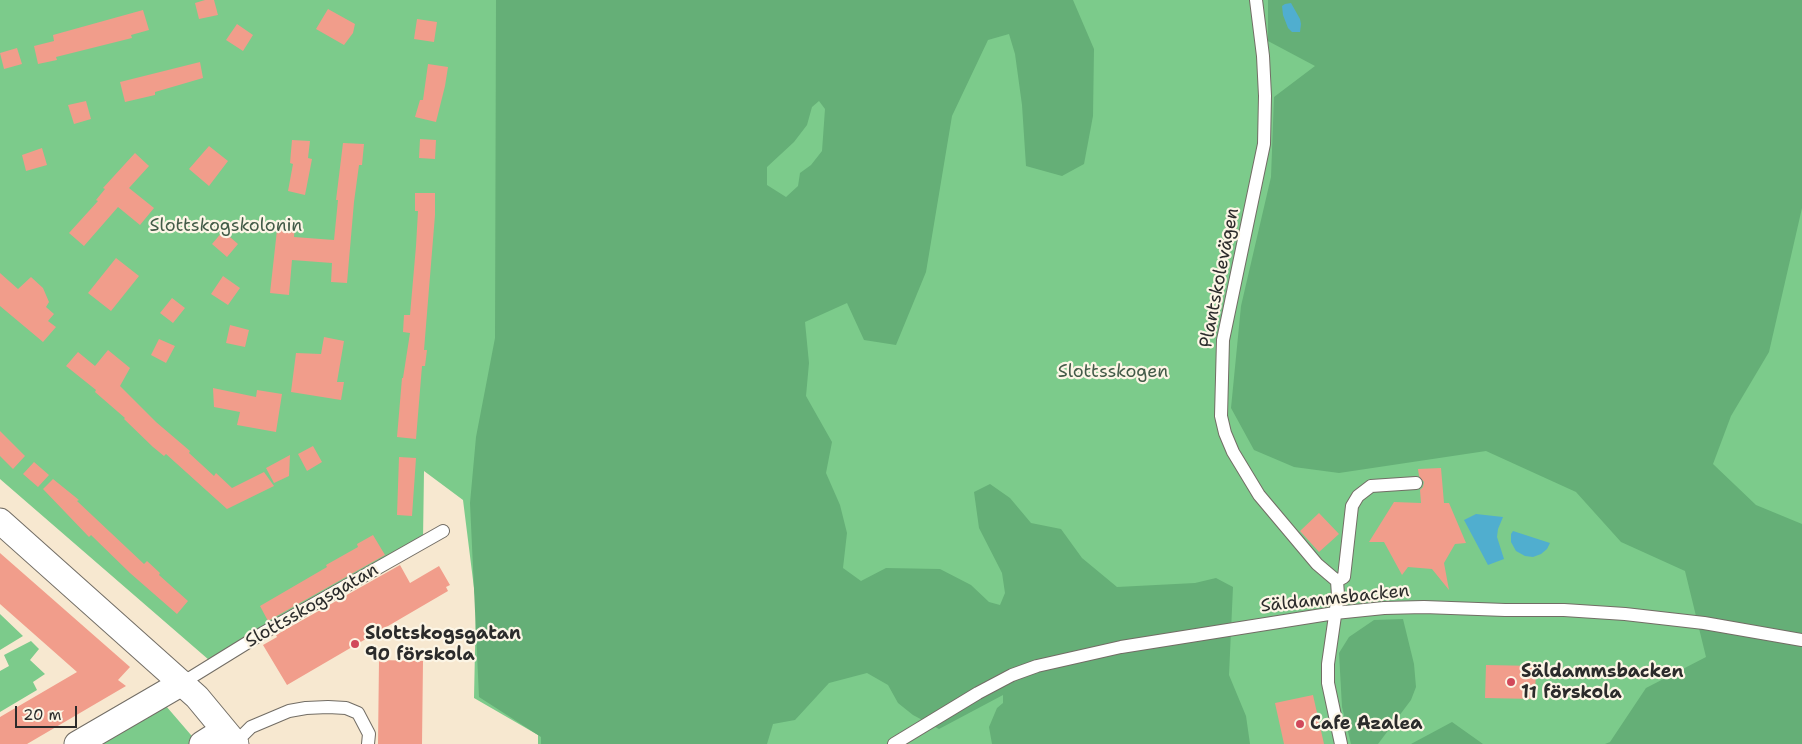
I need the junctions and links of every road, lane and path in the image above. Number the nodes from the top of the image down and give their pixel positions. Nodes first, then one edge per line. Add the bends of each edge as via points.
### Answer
1 (1256, 0) edge
2 (1416, 483) dead end
3 (0, 521) edge
4 (443, 531) dead end
5 (1337, 581) junction
6 (1335, 613) junction
7 (1802, 640) edge
8 (182, 683) junction
9 (232, 739) edge
10 (77, 744) edge
11 (202, 744) edge
12 (368, 744) edge
13 (894, 744) edge
14 (1341, 744) edge

1 - 5 lane, Plantskolevägen via 1264,56 1264,144 1224,340 1221,416 1233,452 1259,495 1317,564
2 - 5 lane via 1371,486 1358,496 1352,506 1344,577
3 - 8 street
4 - 8 lane, Slottsskogsgatan
5 - 6 lane
6 - 7 lane, Säldammsbacken via 1424,607 1564,610 1704,623
6 - 13 lane, Säldammsbacken via 1121,647 1037,666 978,693
6 - 14 lane via 1328,683
8 - 9 street
8 - 10 street
9 - 11 street
9 - 12 lane via 251,727 290,711 328,707 346,708 358,713 369,734

